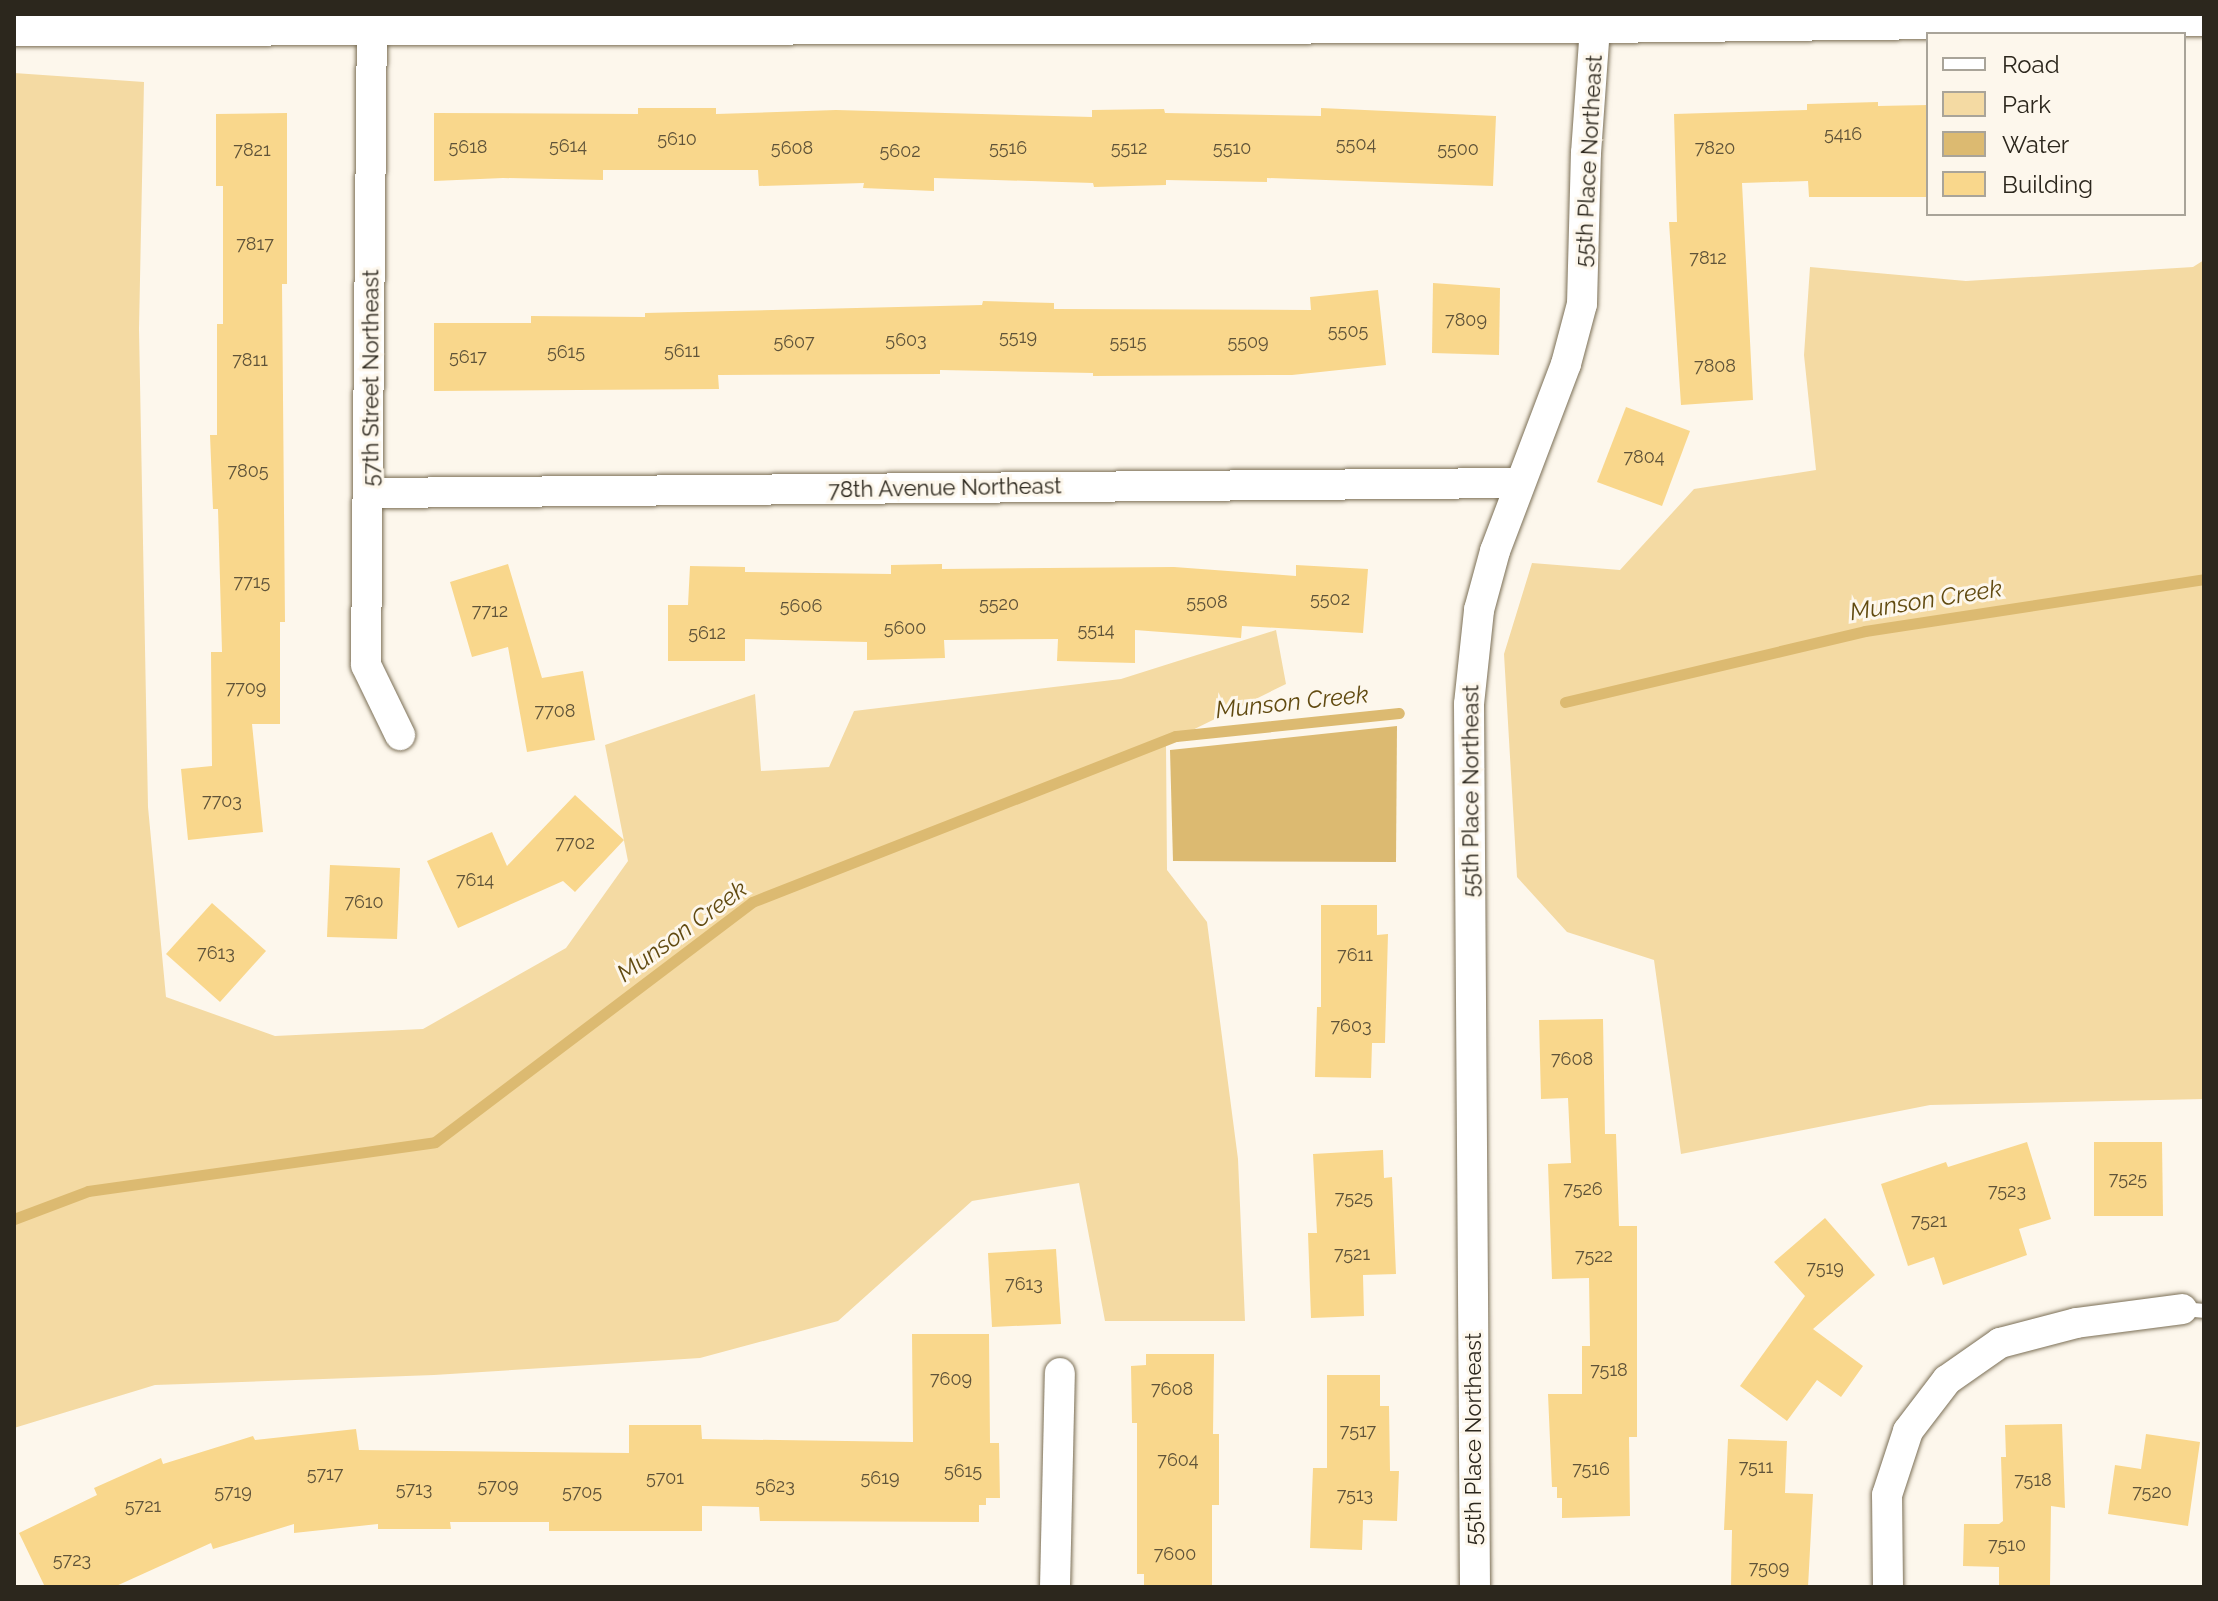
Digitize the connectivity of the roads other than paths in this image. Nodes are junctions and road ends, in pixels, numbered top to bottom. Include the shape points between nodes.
1 (372, 21) edge
2 (1034, 21) edge
3 (1596, 21) edge
4 (2204, 21) edge
5 (14, 31) edge
6 (1520, 483) junction
7 (371, 493) junction
8 (400, 735) dead end
9 (2193, 1310) edge
10 (1060, 1373) dead end
11 (1055, 1587) edge
12 (1475, 1587) edge
13 (1888, 1587) edge

1 - 2 street
1 - 5 street
1 - 7 street, 57th Street Northeast
2 - 3 street
3 - 4 street
3 - 6 street, 55th Place Northeast via 1582,304 1566,364
6 - 7 street, 78th Avenue Northeast
6 - 12 street, 55th Place Northeast via 1479,610 1469,704
7 - 8 street, 57th Street Northeast via 366,665
9 - 13 street via 2076,1323 2000,1343 1947,1380 1908,1431 1887,1495
10 - 11 street

